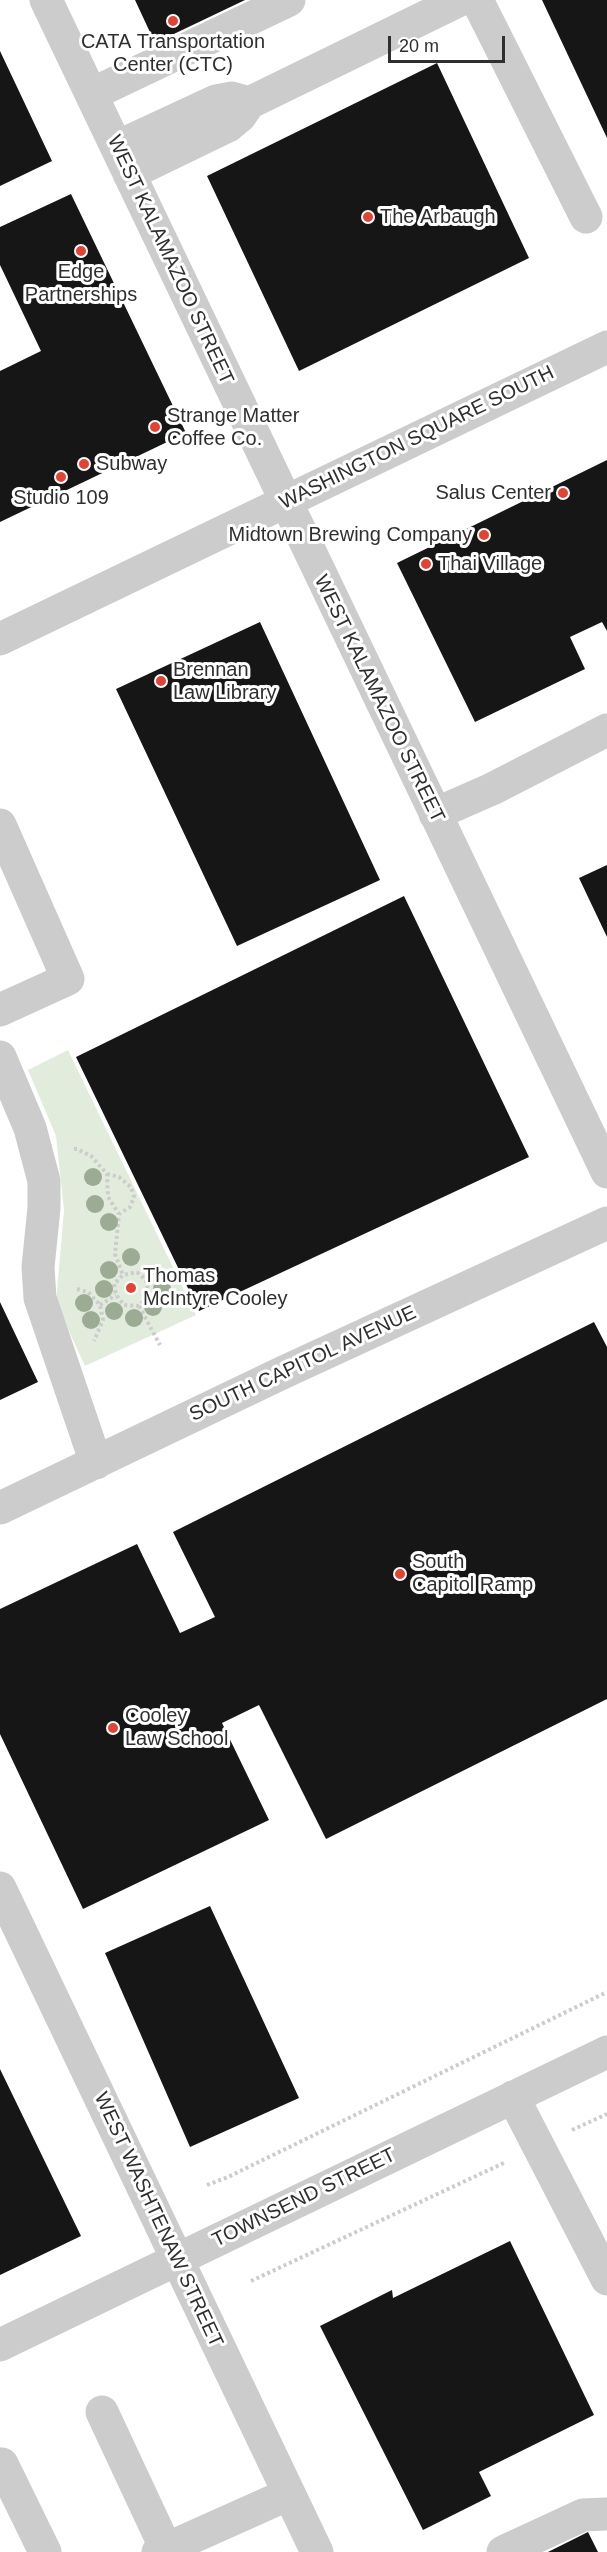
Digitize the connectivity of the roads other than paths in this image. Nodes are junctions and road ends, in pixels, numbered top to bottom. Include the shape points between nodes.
1 (46, 0) edge
2 (288, 0) edge
3 (460, 0) edge
4 (477, 0) edge
5 (92, 94) junction
6 (123, 161) junction
7 (586, 217) dead end
8 (607, 347) edge
9 (284, 501) junction
10 (0, 639) edge
11 (607, 730) edge
12 (435, 814) junction
13 (0, 825) edge
14 (0, 1011) edge
15 (0, 1057) edge
16 (607, 1172) edge
17 (607, 1223) edge
18 (96, 1463) junction
19 (0, 1508) edge
20 (0, 1888) edge
21 (607, 2052) edge
22 (513, 2097) junction
23 (177, 2259) junction
24 (607, 2279) edge
25 (0, 2345) edge
26 (102, 2412) dead end
27 (2, 2464) dead end
28 (289, 2494) junction
29 (607, 2514) edge
30 (164, 2551) edge
31 (45, 2552) edge
32 (316, 2552) edge
33 (503, 2552) edge

1 - 5 street, WEST KALAMAZOO STREET
2 - 5 street
3 - 6 street via 249,103 232,98 216,100
4 - 7 street
5 - 6 street, WEST KALAMAZOO STREET
6 - 9 street, WEST KALAMAZOO STREET
8 - 9 street, WASHINGTON SQUARE SOUTH
9 - 10 street, WASHINGTON SQUARE SOUTH
9 - 12 street, WEST KALAMAZOO STREET
11 - 12 street
12 - 16 street, WEST KALAMAZOO STREET
13 - 14 street via 68,979
15 - 18 street via 30,1128 44,1181 38,1267 40,1299
17 - 18 street, SOUTH CAPITOL AVENUE
18 - 19 street, SOUTH CAPITOL AVENUE
20 - 23 street, WEST WASHTENAW STREET
21 - 22 street, TOWNSEND STREET
22 - 23 street, TOWNSEND STREET
22 - 24 street
23 - 25 street, TOWNSEND STREET
23 - 28 street, WEST WASHTENAW STREET
26 - 30 street
27 - 31 street
28 - 30 street
28 - 32 street, WEST WASHTENAW STREET
29 - 33 street via 583,2515

